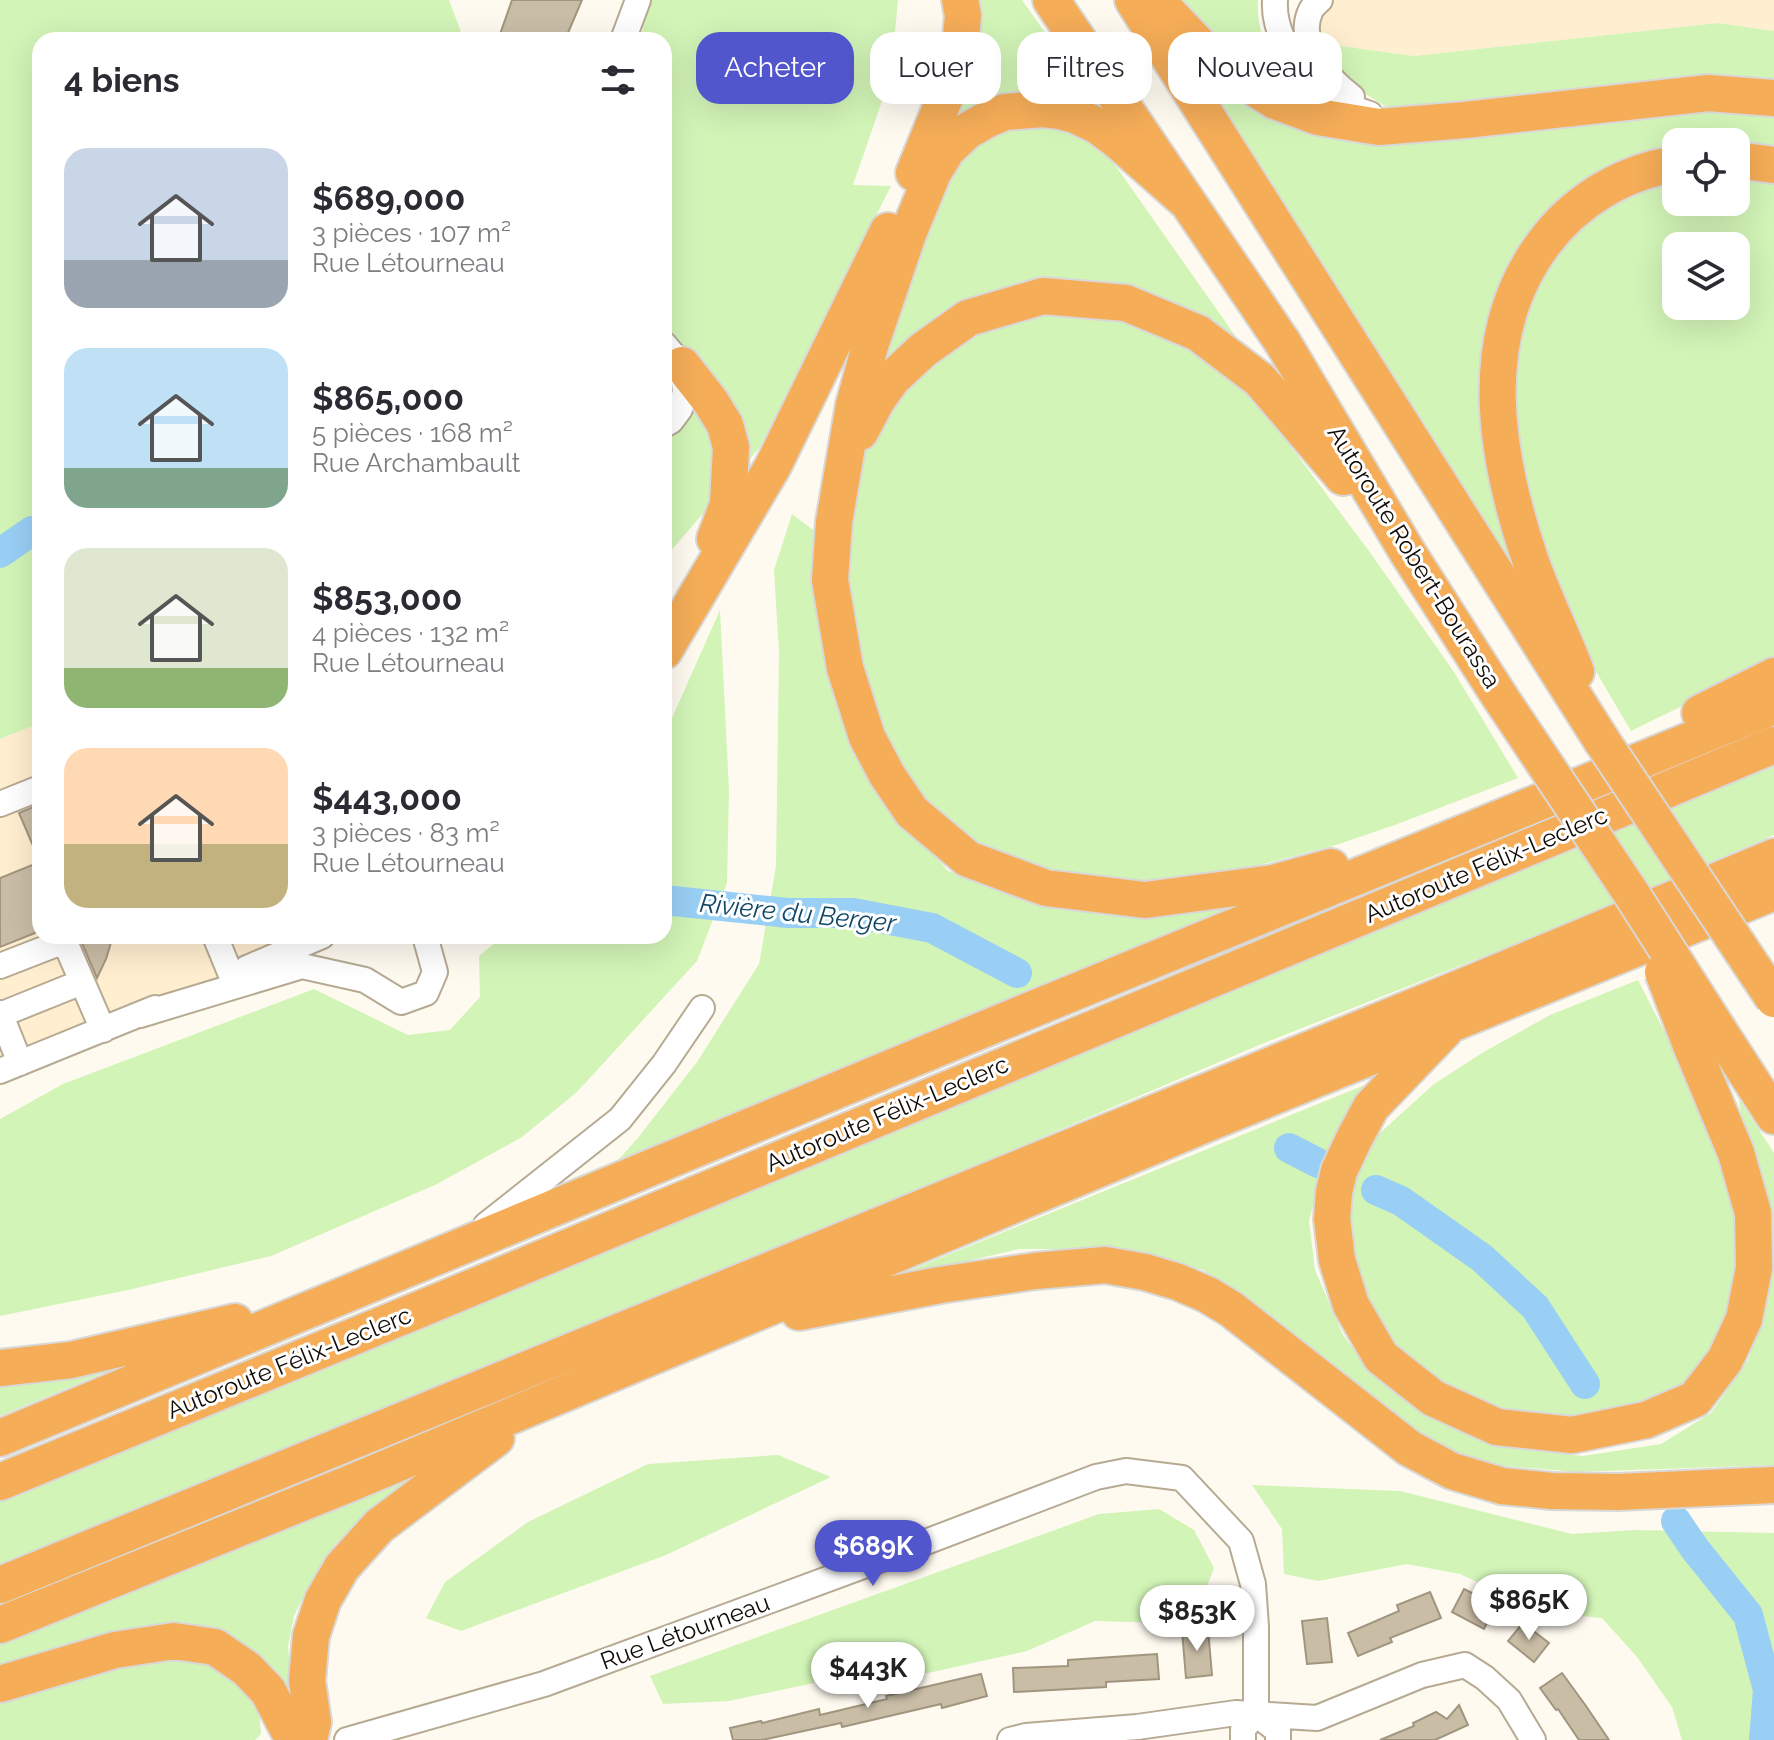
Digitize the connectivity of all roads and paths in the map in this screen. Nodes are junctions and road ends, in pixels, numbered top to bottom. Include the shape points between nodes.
1 (638, 0) edge
2 (960, 0) edge
3 (1051, 0) edge
4 (1133, 0) edge
5 (1156, 0) edge
6 (1275, 0) edge
7 (1320, 0) edge
8 (626, 32) edge
9 (1774, 98) edge
10 (1376, 116) junction
11 (1422, 125) junction
12 (1750, 162) edge
13 (1774, 165) edge
14 (1662, 166) edge
15 (1186, 201) junction
16 (673, 355) edge
17 (672, 420) edge
18 (843, 466) junction
19 (1408, 553) junction
20 (672, 632) edge
21 (672, 636) edge
22 (1565, 668) junction
23 (1774, 676) edge
24 (1774, 706) edge
25 (1774, 745) edge
26 (1645, 759) junction
27 (32, 791) edge
28 (0, 804) edge
29 (1476, 829) junction
30 (1774, 857) edge
31 (1774, 892) edge
32 (218, 944) edge
33 (303, 944) edge
34 (427, 944) edge
35 (0, 966) edge
36 (231, 975) junction
37 (82, 982) junction
38 (1774, 999) edge
39 (702, 1008) dead end
40 (0, 1014) edge
41 (140, 1015) junction
42 (1453, 1022) junction
43 (103, 1030) junction
44 (1705, 1038) junction
45 (10, 1067) edge
46 (1774, 1116) edge
47 (450, 1253) junction
48 (334, 1300) junction
49 (727, 1326) junction
50 (0, 1368) edge
51 (553, 1397) junction
52 (0, 1438) edge
53 (0, 1482) edge
54 (1774, 1485) edge
55 (0, 1585) edge
56 (0, 1625) edge
57 (0, 1684) edge
58 (1256, 1714) junction
59 (1021, 1739) edge
60 (297, 1740) edge
61 (309, 1740) edge
62 (347, 1740) edge
63 (1243, 1740) edge
64 (1278, 1740) edge
65 (1533, 1740) edge

1 - 8 street
2 - 21 highway via 959,63 921,159 773,466
3 - 15 highway, Autoroute Robert-Bourassa
4 - 22 highway
5 - 11 highway via 1199,45 1275,101 1348,122
6 - 10 street via 1275,22 1290,59 1309,82 1345,106
7 - 10 street via 1311,10 1308,27 1312,52 1335,84
9 - 11 highway via 1708,93
10 - 11 street
12 - 13 highway
14 - 22 highway via 1617,182 1579,205 1555,228 1528,263 1511,301 1498,353 1501,446
15 - 18 highway via 1118,141 1075,115 1014,111 967,131 933,173 908,234 870,346
15 - 19 highway, Autoroute Robert-Bourassa via 1283,343
16 - 17 street via 685,392
16 - 20 highway via 711,402 731,447 728,504
18 - 19 highway via 893,378 968,318 1043,296 1126,303 1198,333 1260,380
18 - 29 highway via 830,580 845,668 867,737 887,775 912,812 968,859 1046,888 1145,900 1273,883
19 - 44 highway, Autoroute Robert-Bourassa, bridge via 1631,893
22 - 38 highway, bridge via 1602,741
23 - 26 highway via 1681,723
24 - 26 highway
25 - 53 highway, Autoroute Félix-Leclerc
26 - 29 highway
27 - 28 street
29 - 47 highway
30 - 55 highway
31 - 42 highway
32 - 36 street
33 - 36 street
34 - 41 street via 435,972 426,993 401,1002 365,980 302,966
35 - 37 street via 62,945
36 - 41 street
37 - 40 street
37 - 43 street
39 - 47 street via 620,1119
40 - 45 street
41 - 43 street
42 - 44 highway via 1371,1107 1354,1139 1334,1192 1337,1260 1351,1305 1381,1357 1433,1398 1497,1427 1572,1435 1646,1420 1695,1399 1725,1360 1744,1319 1754,1268 1753,1213
42 - 49 highway
43 - 45 street
44 - 46 highway
47 - 48 highway
48 - 50 highway via 71,1360
48 - 52 highway
49 - 51 highway
49 - 54 highway via 940,1285 1105,1265 1145,1272 1208,1295 1409,1448 1452,1471 1502,1486 1552,1491
51 - 56 highway
51 - 61 highway via 379,1526 342,1567 311,1636
57 - 60 highway via 115,1650 174,1641 215,1647 268,1691
58 - 59 street
58 - 62 street, Rue Létourneau via 1253,1584 1241,1541 1182,1478 1126,1471 1096,1477 544,1684
58 - 63 street via 1243,1729
58 - 64 street via 1278,1731
58 - 65 street via 1317,1718 1422,1675 1465,1665 1509,1700

